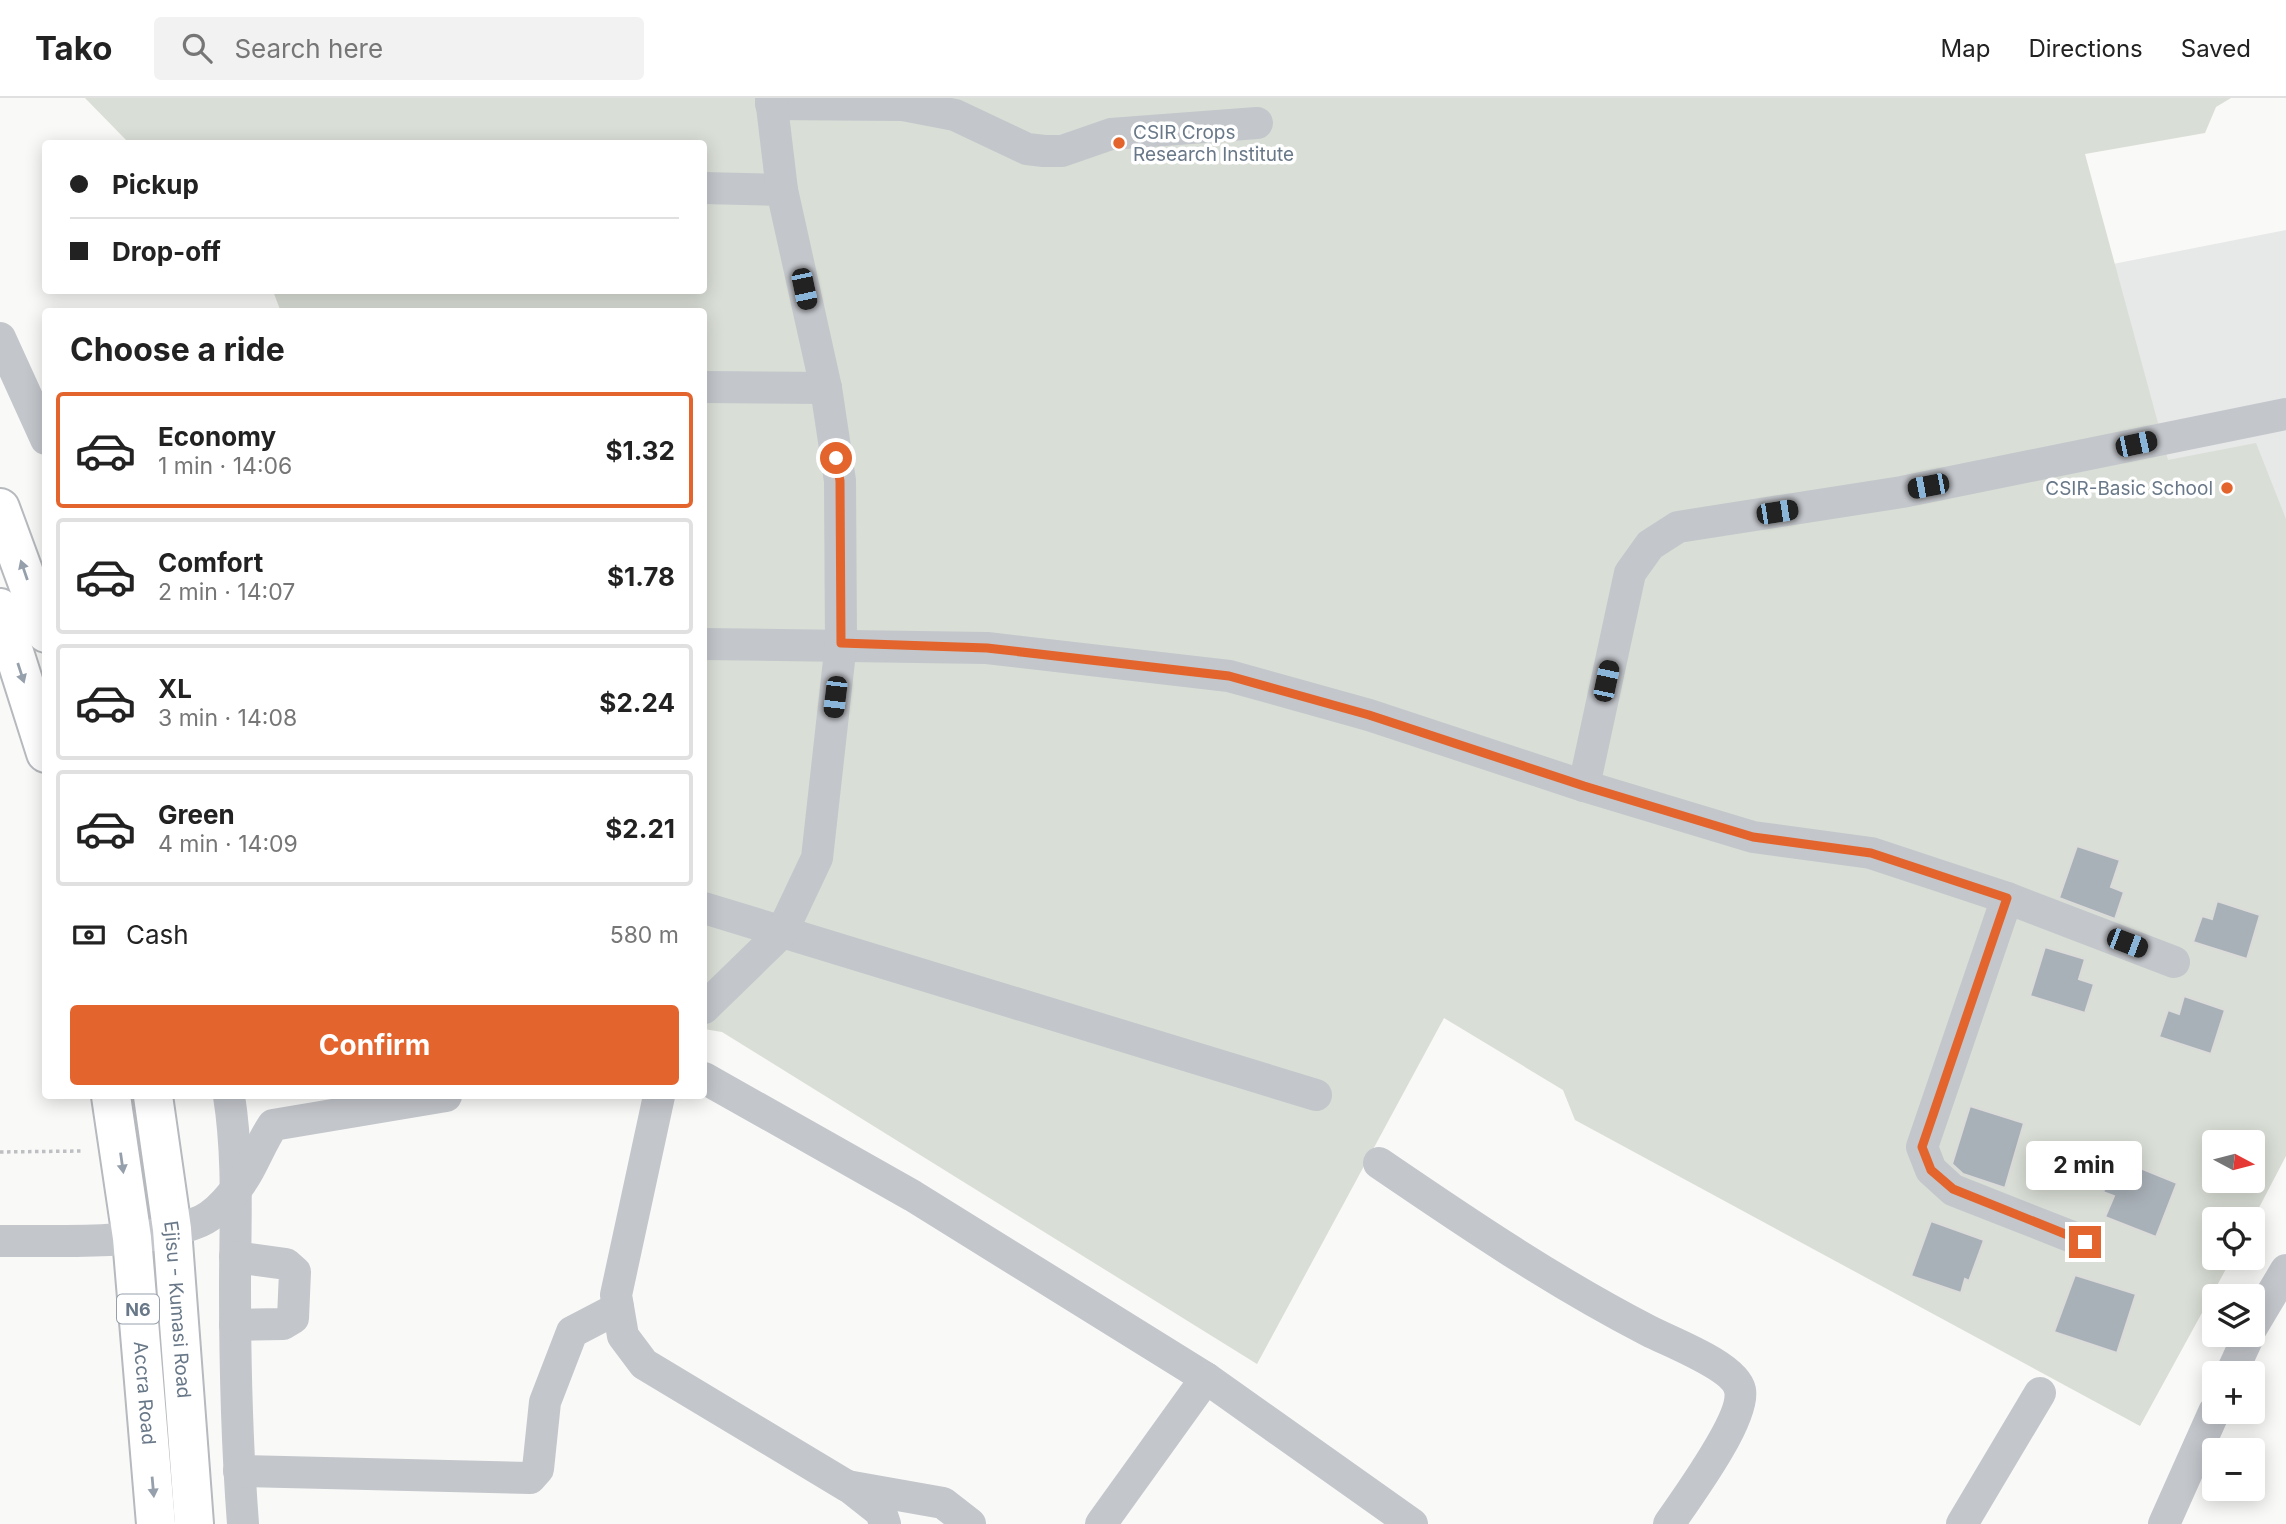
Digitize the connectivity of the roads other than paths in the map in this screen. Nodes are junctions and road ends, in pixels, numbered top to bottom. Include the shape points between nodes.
1 (771, 101) edge
2 (1257, 123) dead end
3 (707, 188) edge
4 (782, 190) junction
5 (0, 338) edge
6 (707, 387) edge
7 (826, 388) junction
8 (2286, 414) edge
9 (42, 430) edge
10 (0, 508) edge
11 (0, 608) edge
12 (42, 622) edge
13 (841, 643) junction
14 (707, 644) edge
15 (42, 740) edge
16 (1584, 786) junction
17 (2007, 898) junction
18 (707, 909) edge
19 (782, 932) junction
20 (2174, 962) dead end
21 (707, 1005) edge
22 (707, 1080) edge
23 (1316, 1095) dead end
24 (111, 1099) edge
25 (153, 1099) edge
26 (229, 1099) edge
27 (428, 1099) edge
28 (658, 1099) edge
29 (1379, 1163) dead end
30 (234, 1193) junction
31 (172, 1229) junction
32 (132, 1238) junction
33 (0, 1241) edge
34 (2085, 1242) dead end
35 (235, 1257) junction
36 (2286, 1270) edge
37 (2265, 1305) edge
38 (618, 1308) junction
39 (235, 1325) junction
40 (1206, 1378) junction
41 (2040, 1393) dead end
42 (2209, 1424) edge
43 (239, 1471) junction
44 (847, 1486) junction
45 (156, 1524) edge
46 (194, 1524) edge
47 (243, 1524) edge
48 (885, 1524) edge
49 (970, 1524) edge
50 (1101, 1524) edge
51 (1412, 1524) edge
52 (1669, 1524) edge
53 (1962, 1524) edge
54 (2164, 1524) edge

1 - 2 street via 903,105 955,115 1027,149 1044,151 1062,151 1111,134
1 - 4 street
3 - 4 street
4 - 7 street
5 - 9 street
6 - 7 street
7 - 13 street via 840,481
8 - 16 street via 1902,492 1678,527 1650,545 1630,573
12 -> 10 highway
11 -> 15 highway
13 - 14 street
13 - 16 street via 987,648 1229,676 1369,715
13 - 19 street via 817,858
16 - 17 street via 1753,837 1871,853
17 - 20 street
17 - 34 street via 1922,1147 1931,1170 1953,1189
18 - 19 street
19 - 21 street
19 - 23 street
22 - 40 street via 914,1196
24 -> 32 highway, Accra Road / N6
25 - 31 highway, Ejisu - Kumasi Road / N6
26 - 30 street via 236,1142
27 - 30 street via 274,1125
28 - 38 street via 616,1295
29 - 52 street via 1589,1300 1735,1378 1740,1404 1731,1427
30 - 31 street via 203,1221
30 - 35 street
31 - 32 street
31 - 46 highway, Ejisu - Kumasi Road / N6
32 - 33 street
32 -> 45 highway, Accra Road / N6
35 - 39 street
35 - 39 street via 286,1264 295,1272 293,1318 283,1324
36 - 37 street
38 - 43 street via 572,1332 545,1402 538,1469 530,1478
38 - 44 street via 623,1336 644,1364
39 - 43 street
40 - 50 street
40 - 51 street
41 - 53 street
42 - 54 street
43 - 47 street
44 - 48 street via 881,1513
44 - 49 street via 943,1503

